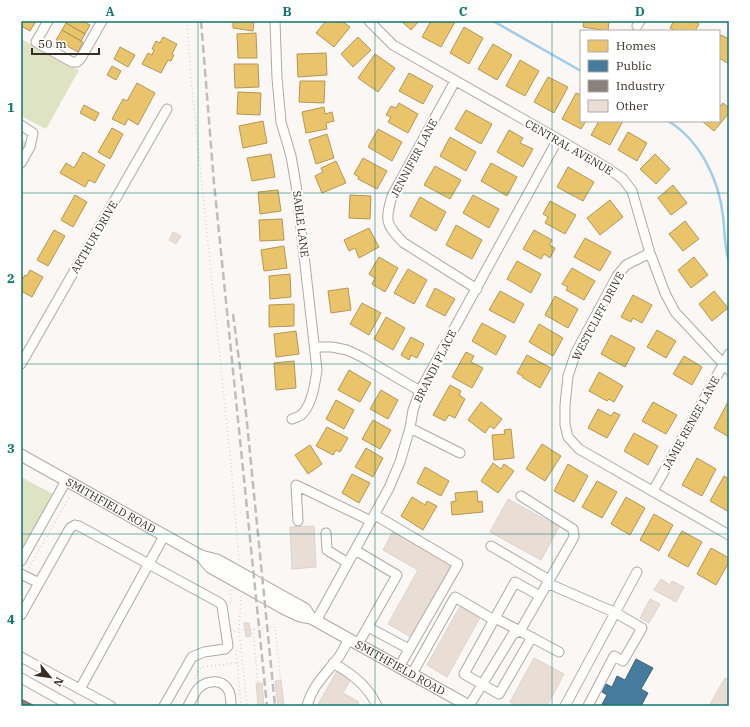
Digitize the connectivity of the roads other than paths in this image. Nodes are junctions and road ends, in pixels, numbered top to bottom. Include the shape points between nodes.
1 (48, 21) edge
2 (102, 21) edge
3 (275, 21) edge
4 (368, 21) edge
5 (455, 82) junction
6 (166, 109) dead end
7 (21, 125) edge
8 (558, 139) junction
9 (21, 163) edge
10 (650, 253) junction
11 (477, 288) junction
12 (316, 347) junction
13 (729, 354) edge
14 (21, 364) edge
15 (726, 367) edge
16 (420, 391) junction
17 (292, 419) dead end
18 (410, 428) junction
19 (460, 453) dead end
20 (21, 455) edge
21 (66, 481) junction
22 (653, 491) junction
23 (521, 496) dead end
24 (373, 518) junction
25 (298, 521) dead end
26 (326, 533) dead end
27 (729, 535) edge
28 (164, 536) junction
29 (491, 546) dead end
30 (355, 550) junction
31 (21, 561) edge
32 (348, 563) junction
33 (149, 564) junction
34 (638, 572) dead end
35 (23, 575) edge
36 (548, 581) junction
37 (39, 583) junction
38 (540, 596) junction
39 (616, 613) junction
40 (21, 615) edge
41 (313, 619) junction
42 (494, 619) junction
43 (368, 627) junction
44 (520, 631) junction
45 (532, 637) junction
46 (354, 642) junction
47 (409, 649) junction
48 (559, 652) dead end
49 (21, 657) edge
50 (333, 663) junction
51 (399, 667) junction
52 (412, 674) junction
53 (21, 678) edge
54 (483, 684) junction
55 (80, 689) junction
56 (71, 706) edge
57 (110, 706) edge
58 (164, 706) edge
59 (188, 706) edge
60 (231, 706) edge
61 (307, 706) edge
62 (377, 706) edge
63 (469, 706) edge
64 (565, 706) edge
65 (588, 706) edge

1 - 2 street via 36,42 72,62 77,62 81,58
3 - 12 street, SABLE LANE via 281,122 296,185
4 - 5 street, CENTRAL AVENUE via 393,45
5 - 8 street, CENTRAL AVENUE
5 - 11 street, JENNIFER LANE via 392,196 387,223 404,243
6 - 14 street, ARTHUR DRIVE
7 - 9 street via 33,133 30,147
8 - 10 street, CENTRAL AVENUE via 623,178 632,191
8 - 11 street, BRANDI PLACE
10 - 15 street, CENTRAL AVENUE via 665,294 675,312
10 - 22 street, WESTCLIFF DRIVE via 626,265 617,276 576,352 568,376 565,425 568,437 579,449
11 - 16 street, BRANDI PLACE
12 - 16 street via 347,350
12 - 17 street, SABLE LANE via 317,370 314,388 302,414
13 - 15 street, JAMIE RENEE LANE
15 - 22 street, JAMIE RENEE LANE
16 - 18 street, BRANDI PLACE
18 - 19 street
18 - 24 street, BRANDI PLACE via 400,462
20 - 21 main road, SMITHFIELD ROAD
21 - 28 main road, SMITHFIELD ROAD
21 - 31 street
22 - 27 street, WESTCLIFF DRIVE
23 - 36 street via 573,529 574,537
24 - 25 street via 296,485
24 - 30 street, BRANDI PLACE
24 - 47 street via 458,564
26 - 32 street via 327,550
28 - 33 street
28 - 41 main road, SMITHFIELD ROAD via 201,556 217,560 232,568 305,609
29 - 36 street
30 - 32 street, BRANDI PLACE
30 - 43 street via 397,574
32 - 41 street, BRANDI PLACE
33 - 37 street via 75,525 70,528
33 - 55 street
33 - 58 street via 220,603 228,646 225,650 204,652 192,657
34 - 39 street
35 - 37 street
36 - 38 street
36 - 39 street
37 - 40 street
38 - 42 street via 516,582
38 - 44 street
39 - 64 street
39 - 65 street via 642,628 623,661 614,656
41 - 46 main road, SMITHFIELD ROAD
42 - 44 street
42 - 52 street via 455,597
42 - 54 street via 464,674
43 - 46 street
43 - 47 street
44 - 45 street
44 - 54 street via 512,634
45 - 48 street
45 - 54 street via 499,694
46 - 50 street
46 - 51 main road, SMITHFIELD ROAD
47 - 51 street
49 - 55 street
50 - 61 street via 310,695
50 - 62 street via 355,677 374,698
51 - 52 main road, SMITHFIELD ROAD
52 - 63 main road, SMITHFIELD ROAD
53 - 56 street
54 - 63 street
55 - 57 street
59 - 60 street via 198,690 211,681 226,687 230,693

